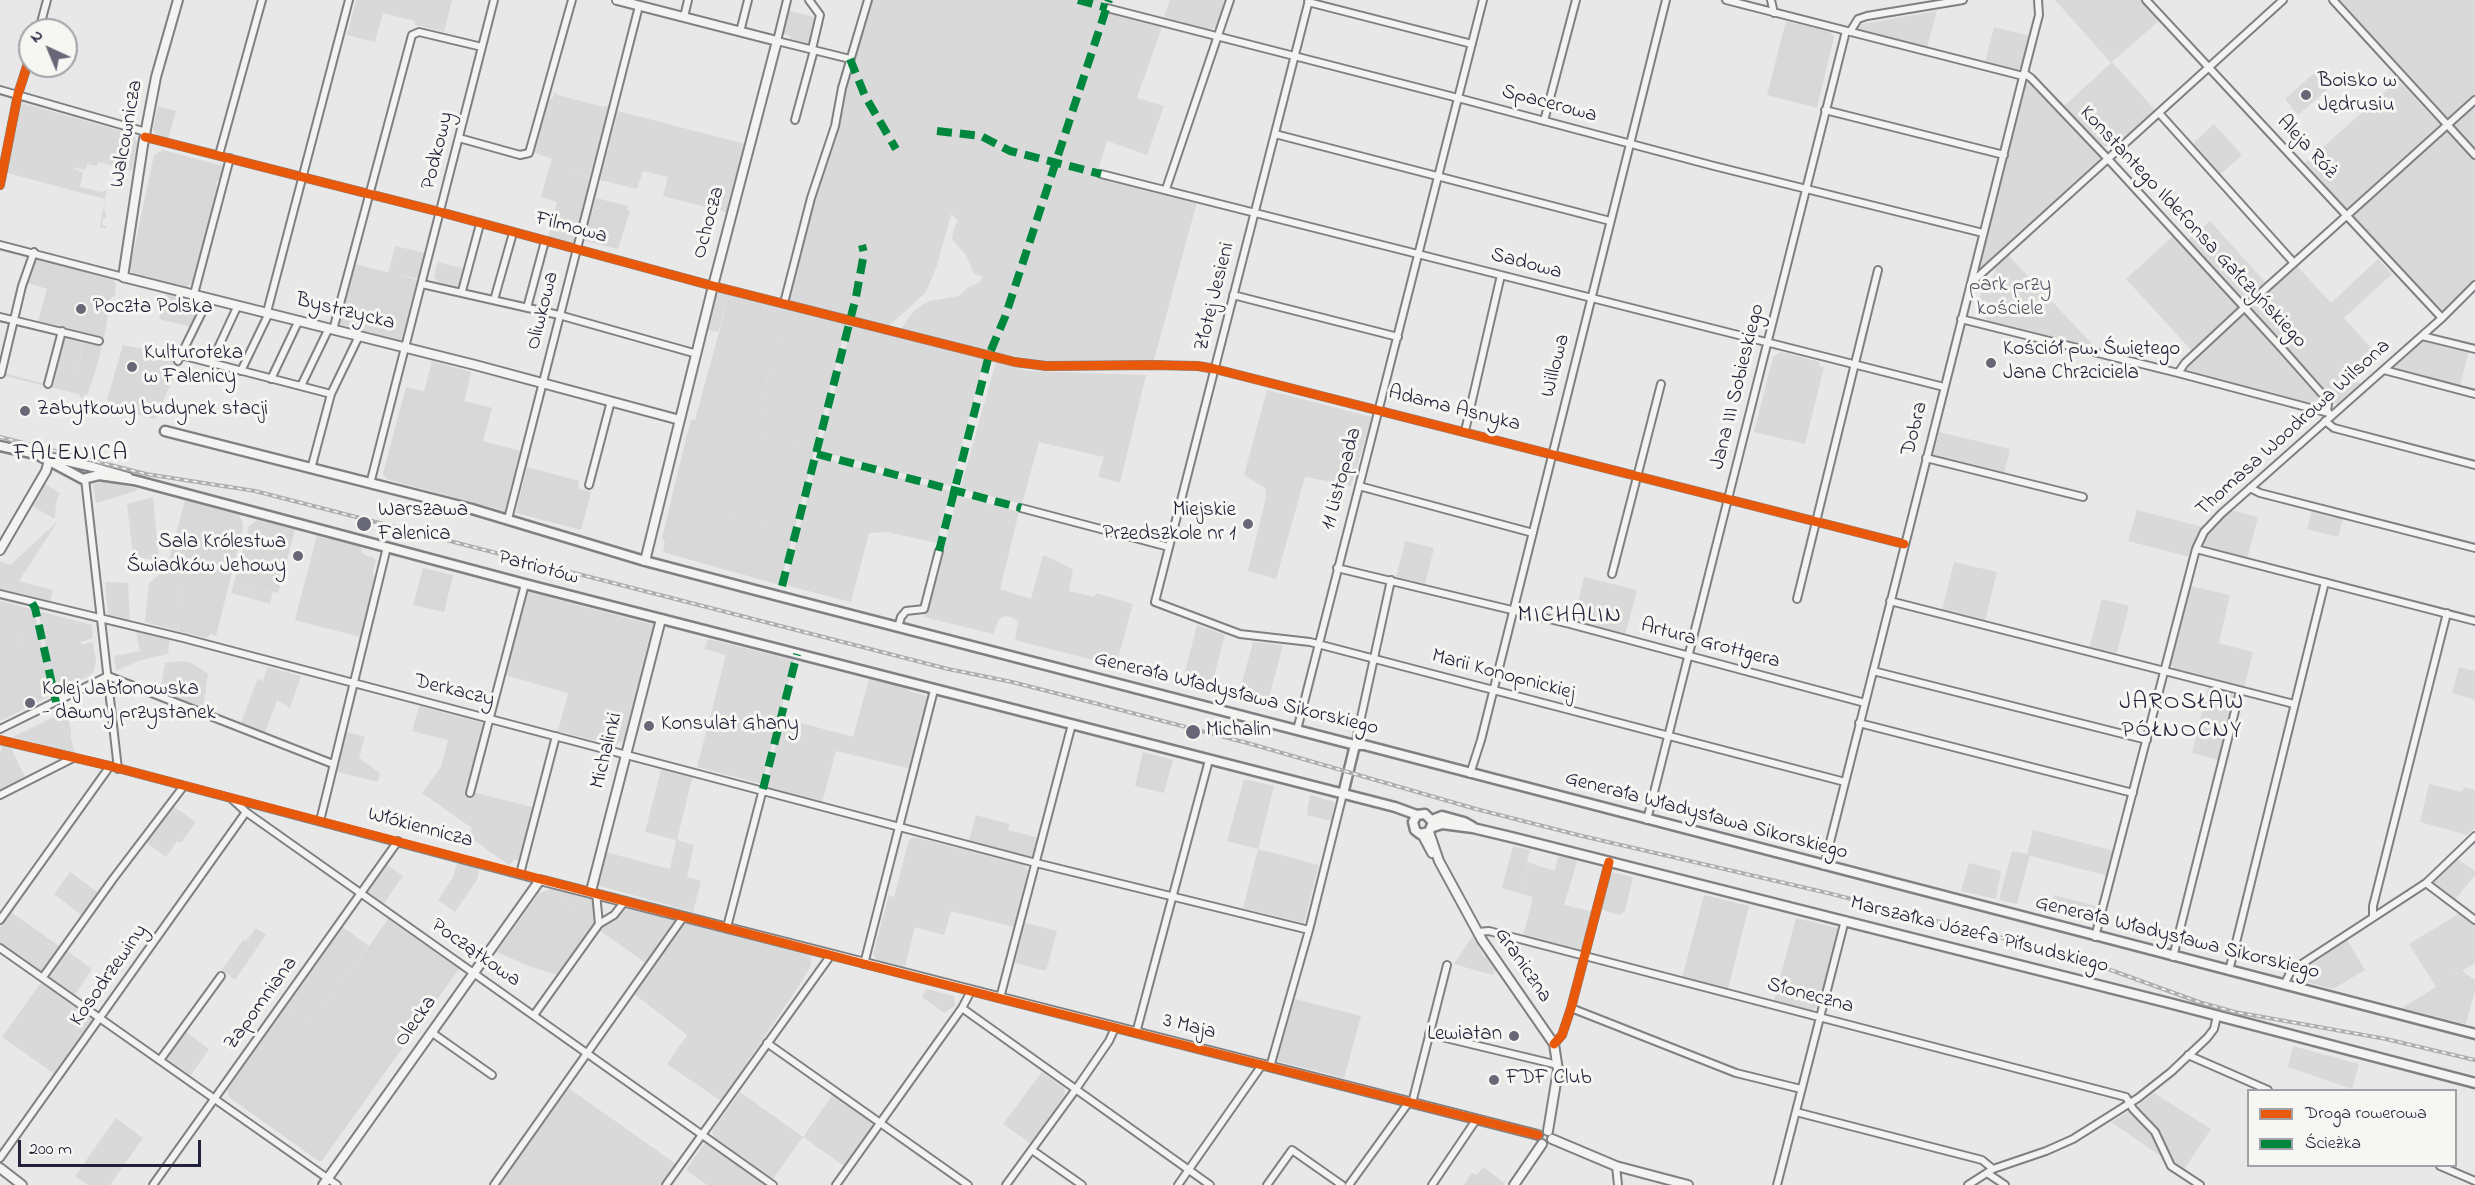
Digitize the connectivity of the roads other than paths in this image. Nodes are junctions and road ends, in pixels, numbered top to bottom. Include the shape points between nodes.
1 (47, 0) edge
2 (178, 0) edge
3 (262, 0) edge
4 (349, 0) edge
5 (494, 0) edge
6 (572, 0) edge
7 (617, 0) edge
8 (688, 0) edge
9 (748, 0) edge
10 (787, 0) edge
11 (809, 0) edge
12 (868, 0) edge
13 (1230, 0) edge
14 (1483, 0) edge
15 (1576, 0) edge
16 (1666, 0) edge
17 (1726, 0) edge
18 (1771, 0) edge
19 (1963, 0) edge
20 (2038, 0) edge
21 (2146, 0) edge
22 (2283, 0) edge
23 (2333, 0) edge
24 (1308, 1) edge
25 (639, 6) junction
26 (1107, 8) dead end
27 (1774, 13) junction
28 (684, 17) junction
29 (42, 18) edge
30 (1848, 31) junction
31 (740, 32) junction
32 (1218, 38) junction
33 (777, 41) junction
34 (1472, 44) junction
35 (482, 47) junction
36 (813, 50) junction
37 (1294, 56) junction
38 (850, 59) junction
39 (2209, 67) junction
40 (2024, 75) junction
41 (23, 78) edge
42 (0, 90) edge
43 (18, 94) junction
44 (1458, 98) junction
45 (2475, 100) edge
46 (1826, 110) junction
47 (2159, 113) junction
48 (795, 120) dead end
49 (1544, 121) junction
50 (2448, 124) junction
51 (145, 134) junction
52 (1275, 134) junction
53 (0, 137) edge
54 (459, 138) junction
55 (9, 139) junction
56 (1629, 143) junction
57 (219, 155) junction
58 (2004, 155) junction
59 (2475, 155) edge
60 (230, 158) junction
61 (2108, 159) junction
62 (1101, 174) dead end
63 (1439, 176) junction
64 (303, 177) junction
65 (0, 185) edge
66 (1806, 187) junction
67 (1166, 189) junction
68 (369, 194) junction
69 (440, 212) junction
70 (1255, 212) junction
71 (2346, 216) junction
72 (1610, 221) junction
73 (480, 224) junction
74 (513, 232) junction
75 (1983, 233) junction
76 (544, 241) junction
77 (0, 245) edge
78 (577, 249) junction
79 (34, 252) junction
80 (1419, 254) junction
81 (2294, 263) junction
82 (1878, 270) dead end
83 (1502, 275) junction
84 (123, 276) junction
85 (422, 284) junction
86 (1971, 284) junction
87 (2475, 285) edge
88 (713, 286) junction
89 (462, 291) junction
90 (194, 294) junction
91 (1233, 295) junction
92 (209, 298) junction
93 (1591, 299) junction
94 (494, 300) junction
95 (784, 303) junction
96 (238, 305) junction
97 (527, 308) junction
98 (2244, 309) junction
99 (268, 312) junction
100 (559, 315) junction
101 (0, 317) edge
102 (2442, 318) junction
103 (1961, 319) junction
104 (14, 320) junction
105 (299, 320) junction
106 (331, 329) junction
107 (62, 331) junction
108 (359, 336) junction
109 (2422, 336) junction
110 (1398, 337) junction
111 (99, 341) dead end
112 (1767, 344) junction
113 (405, 348) junction
114 (2475, 349) edge
115 (697, 354) junction
116 (989, 356) joint
117 (211, 363) junction
118 (1854, 366) junction
119 (1215, 369) junction
120 (2384, 370) junction
121 (241, 371) junction
122 (2178, 373) junction
123 (1, 374) edge
124 (271, 379) junction
125 (48, 384) dead end
126 (542, 384) junction
127 (1661, 384) dead end
128 (301, 386) junction
129 (1944, 387) junction
130 (2475, 393) edge
131 (331, 394) junction
132 (610, 401) junction
133 (1380, 410) junction
134 (2329, 413) junction
135 (680, 420) junction
136 (2325, 421) junction
137 (165, 431) dead end
138 (1465, 431) junction
139 (0, 446) edge
140 (1553, 453) junction
141 (1926, 458) junction
142 (50, 460) junction
143 (78, 464) junction
144 (2475, 465) edge
145 (93, 466) junction
146 (311, 469) junction
147 (1638, 475) junction
148 (85, 477) junction
149 (134, 480) junction
150 (370, 484) junction
151 (589, 485) dead end
152 (1359, 486) junction
153 (2250, 488) junction
154 (2083, 497) dead end
155 (1728, 498) junction
156 (1021, 508) dead end
157 (508, 519) junction
158 (1816, 522) junction
159 (1533, 533) junction
160 (1904, 544) junction
161 (387, 547) junction
162 (1170, 547) junction
163 (2196, 549) junction
164 (2475, 549) edge
165 (0, 550) edge
166 (939, 551) dead end
167 (645, 561) junction
168 (1337, 568) junction
169 (1612, 574) dead end
170 (1391, 580) junction
171 (2325, 582) junction
172 (525, 584) junction
173 (0, 594) edge
174 (1797, 599) dead end
175 (1890, 601) junction
176 (1155, 602) joint
177 (1513, 611) junction
178 (2447, 613) junction
179 (661, 619) junction
180 (100, 620) junction
181 (2475, 621) edge
182 (898, 627) junction
183 (929, 635) joint
184 (1318, 645) junction
185 (1688, 655) junction
186 (1375, 659) junction
187 (1873, 670) junction
188 (2164, 672) junction
189 (108, 676) junction
190 (353, 682) junction
191 (934, 690) junction
192 (1493, 690) junction
193 (2240, 691) junction
194 (1865, 703) junction
195 (2294, 704) junction
196 (489, 718) junction
197 (1859, 723) junction
198 (1072, 724) junction
199 (0, 729) edge
200 (1297, 730) junction
201 (1669, 735) junction
202 (556, 736) junction
203 (0, 740) edge
204 (2147, 740) junction
205 (1355, 745) junction
206 (626, 754) junction
207 (73, 758) junction
208 (1209, 760) junction
209 (333, 764) junction
210 (110, 766) junction
211 (118, 769) junction
212 (1470, 774) junction
213 (1845, 782) junction
214 (183, 787) junction
215 (763, 789) junction
216 (470, 793) dead end
217 (2133, 793) junction
218 (1343, 794) junction
219 (0, 795) edge
220 (232, 799) junction
221 (246, 813) junction
222 (1415, 819) junction
223 (1647, 820) junction
224 (320, 821) junction
225 (900, 826) junction
226 (1429, 828) junction
227 (2475, 836) edge
228 (398, 841) junction
229 (1609, 862) junction
230 (1036, 863) junction
231 (1824, 866) junction
232 (520, 874) junction
233 (540, 880) junction
234 (2426, 883) junction
235 (594, 892) junction
236 (361, 894) junction
237 (1172, 896) junction
238 (625, 901) junction
239 (684, 916) junction
240 (2373, 916) junction
241 (0, 920) edge
242 (1845, 920) junction
243 (2475, 920) edge
244 (599, 924) junction
245 (727, 927) junction
246 (1309, 930) junction
247 (1478, 932) junction
248 (2096, 937) junction
249 (0, 948) edge
250 (831, 955) junction
251 (1585, 956) junction
252 (2174, 957) junction
253 (864, 964) junction
254 (1447, 965) dead end
255 (2229, 971) junction
256 (473, 974) junction
257 (221, 976) dead end
258 (43, 977) junction
259 (2284, 985) junction
260 (971, 991) junction
261 (1000, 998) junction
262 (962, 1008) junction
263 (1571, 1008) junction
264 (534, 1015) junction
265 (1821, 1016) junction
266 (2217, 1016) junction
267 (101, 1018) junction
268 (1115, 1028) junction
269 (431, 1032) junction
270 (1137, 1033) junction
271 (1430, 1034) junction
272 (2475, 1034) edge
273 (767, 1043) junction
274 (1554, 1044) junction
275 (588, 1054) junction
276 (2188, 1055) junction
277 (160, 1060) junction
278 (1558, 1065) junction
279 (1266, 1066) junction
280 (492, 1076) dead end
281 (2475, 1083) edge
282 (1076, 1089) junction
283 (1801, 1089) junction
284 (2266, 1089) edge
285 (215, 1098) junction
286 (1411, 1103) junction
287 (2130, 1104) junction
288 (1796, 1112) junction
289 (1476, 1120) junction
290 (881, 1123) junction
291 (1548, 1131) junction
292 (702, 1135) junction
293 (1538, 1135) junction
294 (1552, 1139) junction
295 (1542, 1144) junction
296 (1032, 1150) junction
297 (0, 1158) edge
298 (1616, 1166) junction
299 (2442, 1167) edge
300 (0, 1168) edge
301 (1189, 1170) junction
302 (1990, 1171) junction
303 (2475, 1181) edge
304 (325, 1182) edge
305 (22, 1185) edge
306 (153, 1185) edge
307 (337, 1185) edge
308 (494, 1185) edge
309 (666, 1185) edge
310 (773, 1185) edge
311 (836, 1185) edge
312 (968, 1185) edge
313 (1006, 1185) edge
314 (1082, 1185) edge
315 (1178, 1185) edge
316 (1210, 1185) edge
317 (1267, 1185) edge
318 (1342, 1185) edge
319 (1349, 1185) edge
320 (1432, 1185) edge
321 (1514, 1185) edge
322 (1618, 1185) edge
323 (1688, 1185) edge
324 (1777, 1185) edge
325 (1968, 1185) edge
326 (2005, 1185) edge
327 (2200, 1185) edge

1 - 29 street
2 - 51 street, Walcownicza
3 - 57 street
4 - 64 street
5 - 35 street, Podkowy
6 - 54 street via 531,149 520,155
7 - 25 street
8 - 28 street
9 - 31 street
10 - 33 street, Ochocza
11 - 36 street via 820,15
12 - 38 street
13 - 32 street
14 - 34 street, 11 Listopada
15 - 49 street
16 - 56 street, Willowa
17 - 27 street
18 - 27 street
19 - 30 street via 1867,16 1858,19
20 - 40 street, Dobra
21 - 39 street, Aleja Róż
22 - 39 street
23 - 50 street
24 - 34 street
24 - 37 street, Złotej Jesieni
25 - 28 street
25 - 78 street, Oliwkowa
26 - 32 street, Spacerowa
27 - 30 street
28 - 31 street
30 - 40 street
30 - 46 street, Jana III Sobieskiego
31 - 33 street
32 - 37 street, Spacerowa
32 - 67 street
33 - 36 street
33 - 88 street, Ochocza
34 - 44 street, 11 Listopada
35 - 54 street, Podkowy
35 - 68 street via 413,33
36 - 38 street
36 - 48 street
37 - 44 street, Spacerowa
37 - 52 street, Złotej Jesieni
38 - 95 street via 835,126 811,198
39 - 47 street
39 - 71 street, Aleja Róż
40 - 58 street, Dobra
40 - 61 street, Konstantego Ildefonsa Gałczyńskiego
41 - 43 street
42 - 43 street, Filmowa
43 - 51 street, Filmowa
43 - 55 street
44 - 49 street, Spacerowa
44 - 63 street, 11 Listopada
45 - 50 street
46 - 58 street
46 - 66 street, Jana III Sobieskiego
47 - 61 street
47 - 81 street
49 - 56 street, Spacerowa
50 - 59 street
50 - 71 street
51 - 57 street, Filmowa
51 - 84 street, Walcownicza
52 - 63 street
52 - 70 street, Złotej Jesieni
53 - 55 street
54 - 69 street, Podkowy
55 - 65 street
56 - 66 street, Spacerowa
56 - 72 street, Willowa
57 - 60 street, Filmowa
58 - 75 street, Dobra
60 - 64 street, Filmowa
60 - 90 street
61 - 86 street
61 - 98 street, Konstantego Ildefonsa Gałczyńskiego
62 - 67 street, Sadowa
63 - 72 street
63 - 80 street, 11 Listopada
64 - 68 street, Filmowa
64 - 99 street
66 - 75 street, Spacerowa
66 - 112 street, Jana III Sobieskiego
67 - 70 street, Sadowa
68 - 69 street, Filmowa
68 - 106 street
69 - 73 street, Filmowa
69 - 85 street, Podkowy
70 - 80 street, Sadowa
70 - 91 street, Złotej Jesieni
71 - 81 street
71 - 102 street, Aleja Róż
72 - 93 street, Willowa
73 - 74 street, Filmowa
73 - 89 street
74 - 76 street, Filmowa
74 - 94 street
75 - 86 street, Dobra
76 - 78 street, Filmowa
76 - 97 street
77 - 79 street, Bystrzycka
78 - 88 street, Filmowa
78 - 100 street, Oliwkowa
79 - 84 street, Bystrzycka
79 - 104 street
80 - 83 street, Sadowa
80 - 110 street, 11 Listopada
81 - 98 street
82 - 118 street
83 - 93 street, Sadowa
83 - 138 street
84 - 90 street, Bystrzycka
85 - 89 street
85 - 113 street, Podkowy
86 - 103 street, Dobra
87 - 102 street, Thomasa Woodrowa Wilsona
88 - 95 street, Filmowa
88 - 115 street, Ochocza
89 - 94 street
90 - 92 street, Bystrzycka
91 - 110 street
91 - 119 street, Złotej Jesieni
92 - 96 street, Bystrzycka
92 - 117 street via 179,358
93 - 112 street, Sadowa
93 - 140 street, Willowa
94 - 97 street
95 - 116 street, Filmowa
96 - 99 street, Bystrzycka
96 - 117 street
97 - 100 street
98 - 122 street
98 - 134 street, Konstantego Ildefonsa Gałczyńskiego via 2324,396
99 - 105 street, Bystrzycka
99 - 121 street
100 - 115 street
100 - 126 street, Oliwkowa
101 - 104 street
102 - 109 street, Thomasa Woodrowa Wilsona
103 - 122 street
103 - 129 street, Dobra
104 - 107 street
104 - 123 street
105 - 106 street, Bystrzycka
105 - 124 street
106 - 108 street, Bystrzycka
106 - 128 street
107 - 111 street
107 - 125 street
108 - 113 street, Bystrzycka
108 - 131 street
109 - 114 street
109 - 120 street, Thomasa Woodrowa Wilsona
110 - 133 street, 11 Listopada
112 - 118 street, Sadowa
112 - 155 street, Jana III Sobieskiego
113 - 126 street, Bystrzycka
113 - 150 street, Podkowy
115 - 135 street, Ochocza
116 - 119 street, Adama Asnyka via 1046,366 1175,365
117 - 121 street
118 - 129 street, Sadowa
118 - 158 street
119 - 133 street, Adama Asnyka
119 - 162 street, Złotej Jesieni
120 - 130 street
120 - 134 street, Thomasa Woodrowa Wilsona
121 - 124 street
122 - 134 street
124 - 128 street
126 - 132 street, Bystrzycka
126 - 157 street, Oliwkowa
127 - 147 street
128 - 131 street
129 - 141 street, Dobra
131 - 146 street
132 - 135 street, Bystrzycka
132 - 151 street
133 - 138 street, Adama Asnyka
133 - 152 street, 11 Listopada
134 - 136 street, Thomasa Woodrowa Wilsona
135 - 167 street, Ochocza
136 - 144 street via 2334,428
136 - 153 street, Thomasa Woodrowa Wilsona
137 - 146 main road, Patriotów
138 - 140 street, Adama Asnyka
139 - 142 main road, Patriotów
140 - 147 street, Adama Asnyka
140 - 159 street, Willowa
141 - 154 street
141 - 160 street, Dobra
142 - 143 main road, Patriotów
142 - 148 main road, Patriotów
142 - 165 street
143 - 145 main road, Patriotów
143 - 148 main road via 75,470
145 - 148 main road
145 - 149 main road, Patriotów
146 - 150 main road, Patriotów
147 - 155 street, Adama Asnyka
147 - 169 street
148 - 149 main road, Patriotów
148 - 180 street
149 - 161 main road, Patriotów
150 - 157 main road, Patriotów
152 - 159 street
152 - 168 street, 11 Listopada
153 - 163 street, Thomasa Woodrowa Wilsona via 2211,523
153 - 164 street
155 - 158 street, Adama Asnyka
155 - 185 street, Jana III Sobieskiego
156 - 162 street
157 - 167 main road, Patriotów
158 - 160 street, Adama Asnyka
158 - 174 street
159 - 177 street, Willowa
160 - 175 street, Dobra
161 - 172 main road, Patriotów
161 - 190 street
162 - 176 street, Złotej Jesieni
163 - 171 street
163 - 188 street, Thomasa Woodrowa Wilsona
166 - 182 street via 924,609 906,611
167 - 182 main road, Patriotów
168 - 170 street, Artura Grottgera
168 - 184 street, 11 Listopada
170 - 177 street, Artura Grottgera
170 - 186 street
171 - 178 street
171 - 195 street
172 - 179 main road, Patriotów
172 - 196 street
173 - 180 street, Derkaczy
175 - 187 street, Dobra
175 - 188 street
176 - 184 street, Marii Konopnickiej via 1240,634
177 - 185 street, Artura Grottgera
177 - 192 street, Willowa
178 - 181 street
178 - 240 street
179 - 191 main road, Patriotów
179 - 206 street, Michalinki
180 - 189 street
180 - 190 street, Derkaczy
182 - 183 main road, Patriotów
183 - 200 main road, Generała Władysława Sikorskiego
184 - 186 street, Marii Konopnickiej
184 - 200 street, 11 Listopada
185 - 194 street, Artura Grottgera
185 - 201 street, Jana III Sobieskiego
186 - 192 street, Marii Konopnickiej
186 - 205 street
187 - 194 street, Dobra
187 - 204 street
188 - 193 street
188 - 204 street, Thomasa Woodrowa Wilsona
189 - 199 street
189 - 209 street
189 - 211 street
190 - 196 street, Derkaczy
190 - 209 street
191 - 198 main road
191 - 225 street
192 - 201 street, Marii Konopnickiej
192 - 212 street, Willowa
193 - 195 street
193 - 252 street
194 - 197 street, Dobra
195 - 255 street
196 - 202 street, Derkaczy
196 - 216 street
197 - 213 street, Dobra
197 - 217 street
198 - 208 main road
198 - 230 street
200 - 205 main road, Generała Władysława Sikorskiego
201 - 213 street, Marii Konopnickiej
201 - 223 street, Jana III Sobieskiego
202 - 206 street, Derkaczy
202 - 232 street
203 - 207 street, Włókiennicza
204 - 217 street, Thomasa Woodrowa Wilsona
205 - 212 main road, Generała Władysława Sikorskiego
205 - 218 main road
206 - 215 street, Derkaczy
206 - 235 street, Michalinki
207 - 210 street, Włókiennicza
207 - 219 street
208 - 218 main road
208 - 237 street
209 - 224 street
210 - 211 street, Włókiennicza
210 - 241 street
211 - 214 street, Włókiennicza
212 - 223 main road, Generała Władysława Sikorskiego
213 - 231 street, Dobra
214 - 220 street, Włókiennicza
214 - 258 street
215 - 225 street, Derkaczy
215 - 245 street
217 - 248 street, Thomasa Woodrowa Wilsona
218 - 222 main road
218 - 246 street
220 - 221 street, Początkowa
220 - 224 street, Włókiennicza
221 - 236 street, Początkowa
221 - 267 street, Kosodrzewiny
222 - 226 main road via 1415,830
222 - 226 main road, Marszałka Józefa Piłsudskiego via 1426,814
223 - 231 main road, Generała Władysława Sikorskiego
224 - 228 street, Włókiennicza
225 - 230 street, Derkaczy
225 - 253 street
226 - 229 main road, Marszałka Józefa Piłsudskiego via 1442,816 1473,828
226 - 247 street, Graniczna via 1433,855
227 - 234 street
228 - 232 street, Włókiennicza
228 - 236 street, Zapomniana
229 - 242 main road, Marszałka Józefa Piłsudskiego
229 - 251 street
230 - 237 street, Derkaczy
230 - 261 street
231 - 248 main road, Generała Władysława Sikorskiego
232 - 233 street, Włókiennicza
233 - 235 street, Włókiennicza
233 - 256 street, Olecka
234 - 240 street
234 - 243 street
235 - 238 street, Włókiennicza
235 - 244 street
236 - 256 street, Początkowa
236 - 285 street, Zapomniana
237 - 246 street, Derkaczy
237 - 270 street
238 - 239 street, Włókiennicza
238 - 244 street via 614,915
239 - 245 street, Włókiennicza
239 - 275 street
240 - 259 street via 2291,971
242 - 265 street
242 - 266 main road, Marszałka Józefa Piłsudskiego
244 - 264 street
245 - 250 street, Włókiennicza
246 - 279 street
247 - 251 street, Słoneczna via 1489,931
247 - 274 street, Graniczna
248 - 252 main road, Generała Władysława Sikorskiego
249 - 258 street
250 - 253 street, 3 Maja
250 - 273 street
251 - 263 street
251 - 265 street, Słoneczna
252 - 255 main road, Generała Władysława Sikorskiego
253 - 260 street, 3 Maja
254 - 271 street
255 - 259 main road, Generała Władysława Sikorskiego
256 - 264 street, Początkowa
256 - 269 street, Olecka
257 - 277 street
258 - 267 street
259 - 272 main road, Generała Władysława Sikorskiego
260 - 261 street, 3 Maja
260 - 262 street
261 - 268 street, 3 Maja
262 - 282 street
262 - 290 street
263 - 274 street via 1562,1035
263 - 283 street via 1736,1073
264 - 275 street, Początkowa
265 - 283 street
265 - 287 street, Słoneczna via 2126,1097
266 - 276 street via 2210,1034
266 - 281 main road, Marszałka Józefa Piłsudskiego
267 - 277 street
267 - 297 street, Kosodrzewiny
268 - 270 street, 3 Maja
268 - 282 street
269 - 280 street
269 - 304 street, Olecka
270 - 279 street, 3 Maja
271 - 278 street
271 - 286 street
273 - 290 street
273 - 292 street
274 - 278 street, Graniczna
275 - 292 street, Początkowa
275 - 308 street
276 - 284 street
276 - 287 street
277 - 285 street
278 - 291 street, Graniczna
279 - 286 street, 3 Maja
279 - 301 street
282 - 296 street
282 - 301 street
283 - 288 street
285 - 304 street
285 - 306 street, Zapomniana
286 - 289 street, 3 Maja
286 - 319 street
287 - 302 street via 2060,1145
287 - 327 street via 2155,1132 2171,1166
288 - 302 street via 1982,1160
288 - 324 street
289 - 293 street, 3 Maja
289 - 320 street
290 - 311 street
290 - 312 street
291 - 293 street
291 - 294 street
292 - 309 street
292 - 310 street, Początkowa
293 - 295 street
294 - 295 street
294 - 298 street
295 - 321 street
296 - 313 street
296 - 314 street
298 - 322 street
298 - 323 street
299 - 303 street
300 - 305 street
301 - 315 street
301 - 316 street
302 - 325 street
302 - 326 street
304 - 307 street
317 - 318 street via 1292,1150

